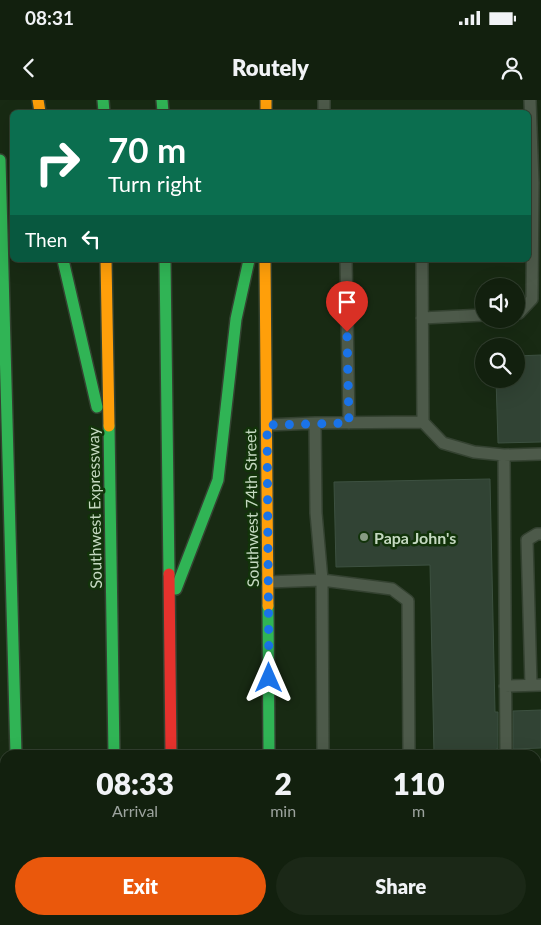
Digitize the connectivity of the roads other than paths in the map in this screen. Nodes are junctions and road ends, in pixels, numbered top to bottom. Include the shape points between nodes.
1 (0, 160) edge
2 (531, 183) edge
3 (1, 248) edge
4 (63, 262) edge
5 (106, 262) edge
6 (165, 262) edge
7 (249, 262) edge
8 (265, 262) edge
9 (346, 262) edge
10 (422, 262) edge
11 (525, 307) edge
12 (475, 315) edge
13 (422, 318) junction
14 (423, 422) junction
15 (315, 423) junction
16 (349, 423) junction
17 (267, 425) junction
18 (541, 454) edge
19 (504, 455) junction
20 (110, 462) junction
21 (541, 534) edge
22 (322, 580) junction
23 (268, 582) junction
24 (6, 597) edge
25 (170, 602) junction
26 (529, 603) junction
27 (541, 603) edge
28 (536, 685) edge
29 (506, 686) junction
30 (16, 750) edge
31 (114, 750) edge
32 (171, 750) edge
33 (269, 750) edge
34 (323, 750) edge
35 (410, 750) edge
36 (506, 750) edge

1 - 3 main road
2 - 11 lane via 532,299
3 - 24 main road
4 - 20 main road
5 - 20 main road, Southwest Expressway
6 - 25 main road
7 - 25 main road via 236,319 218,480
8 - 17 main road, Southwest 74th Street
9 - 16 lane
10 - 13 lane
12 - 13 lane
13 - 14 lane
14 - 16 lane
14 - 19 lane via 443,443 474,452
15 - 16 lane
15 - 17 lane
15 - 22 lane via 316,513
17 - 23 main road, Southwest 74th Street
18 - 19 lane
19 - 29 lane
20 - 31 main road, Southwest Expressway
21 - 26 lane via 527,540
22 - 23 lane
22 - 34 lane
22 - 35 lane via 392,588 408,601
23 - 33 main road, Southwest 74th Street
24 - 30 main road
25 - 32 main road
26 - 27 lane
26 - 28 lane
28 - 29 lane
29 - 36 lane

